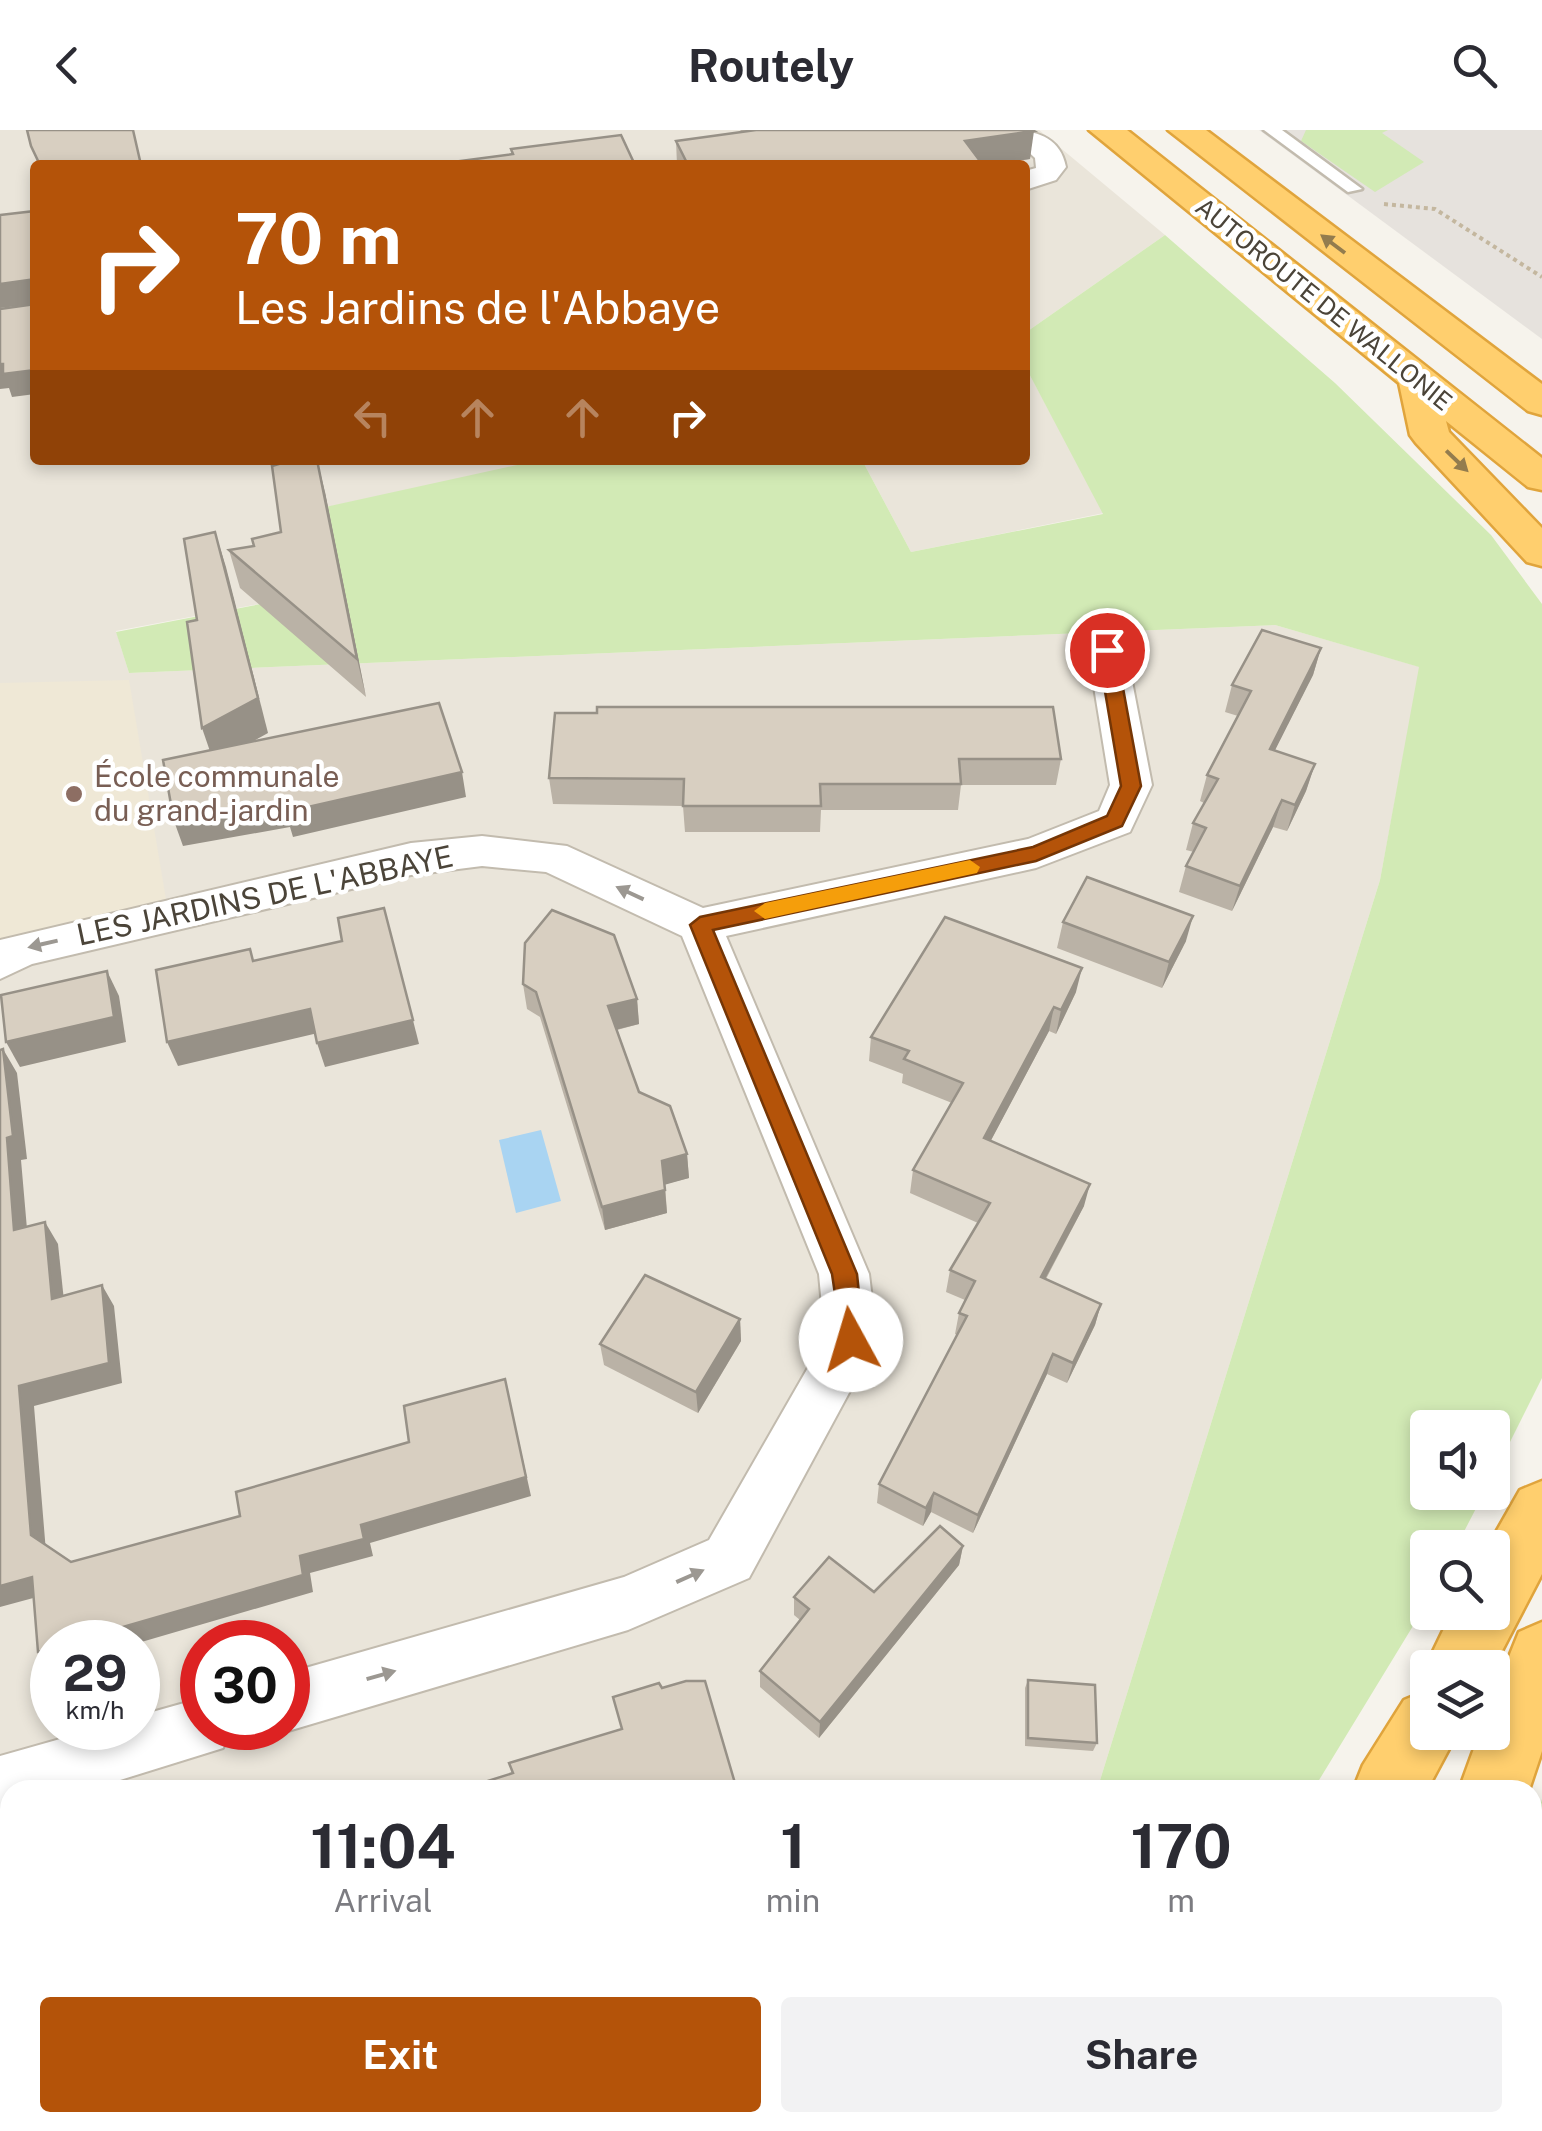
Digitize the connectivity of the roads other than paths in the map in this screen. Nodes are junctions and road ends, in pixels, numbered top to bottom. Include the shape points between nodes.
1 (1019, 130) edge
2 (1106, 130) edge
3 (1184, 130) edge
4 (1272, 130) edge
5 (1030, 179) edge
6 (1354, 189) road end
7 (1411, 303) junction
8 (1416, 377) junction
9 (1542, 383) edge
10 (1542, 403) edge
11 (1542, 478) edge
12 (1542, 553) edge
13 (1107, 650) dead end
14 (700, 925) junction
15 (0, 962) edge
16 (1542, 1511) edge
17 (1510, 1569) edge
18 (1542, 1655) edge
19 (310, 1696) edge
20 (180, 1733) edge
21 (1412, 1750) edge
22 (21, 1780) edge
23 (1394, 1780) edge
24 (1498, 1780) edge

1 - 5 street via 1048,155 1051,167
2 - 8 highway, AUTOROUTE DE WALLONIE
7 -> 3 highway, AUTOROUTE DE WALLONIE
4 - 6 lane
7 - 9 highway
7 - 10 highway, AUTOROUTE DE WALLONIE
8 - 11 highway, AUTOROUTE DE WALLONIE
8 -> 12 highway via 1430,435
13 - 14 street via 1131,786 1115,821 1036,853
14 -> 15 street, LES JARDINS DE L'ABBAYE via 552,857 482,851 411,859 212,904 19,950
19 -> 14 street via 628,1604 729,1559 851,1340 844,1274
16 - 17 highway
18 - 24 highway
20 - 22 street
21 - 23 highway

